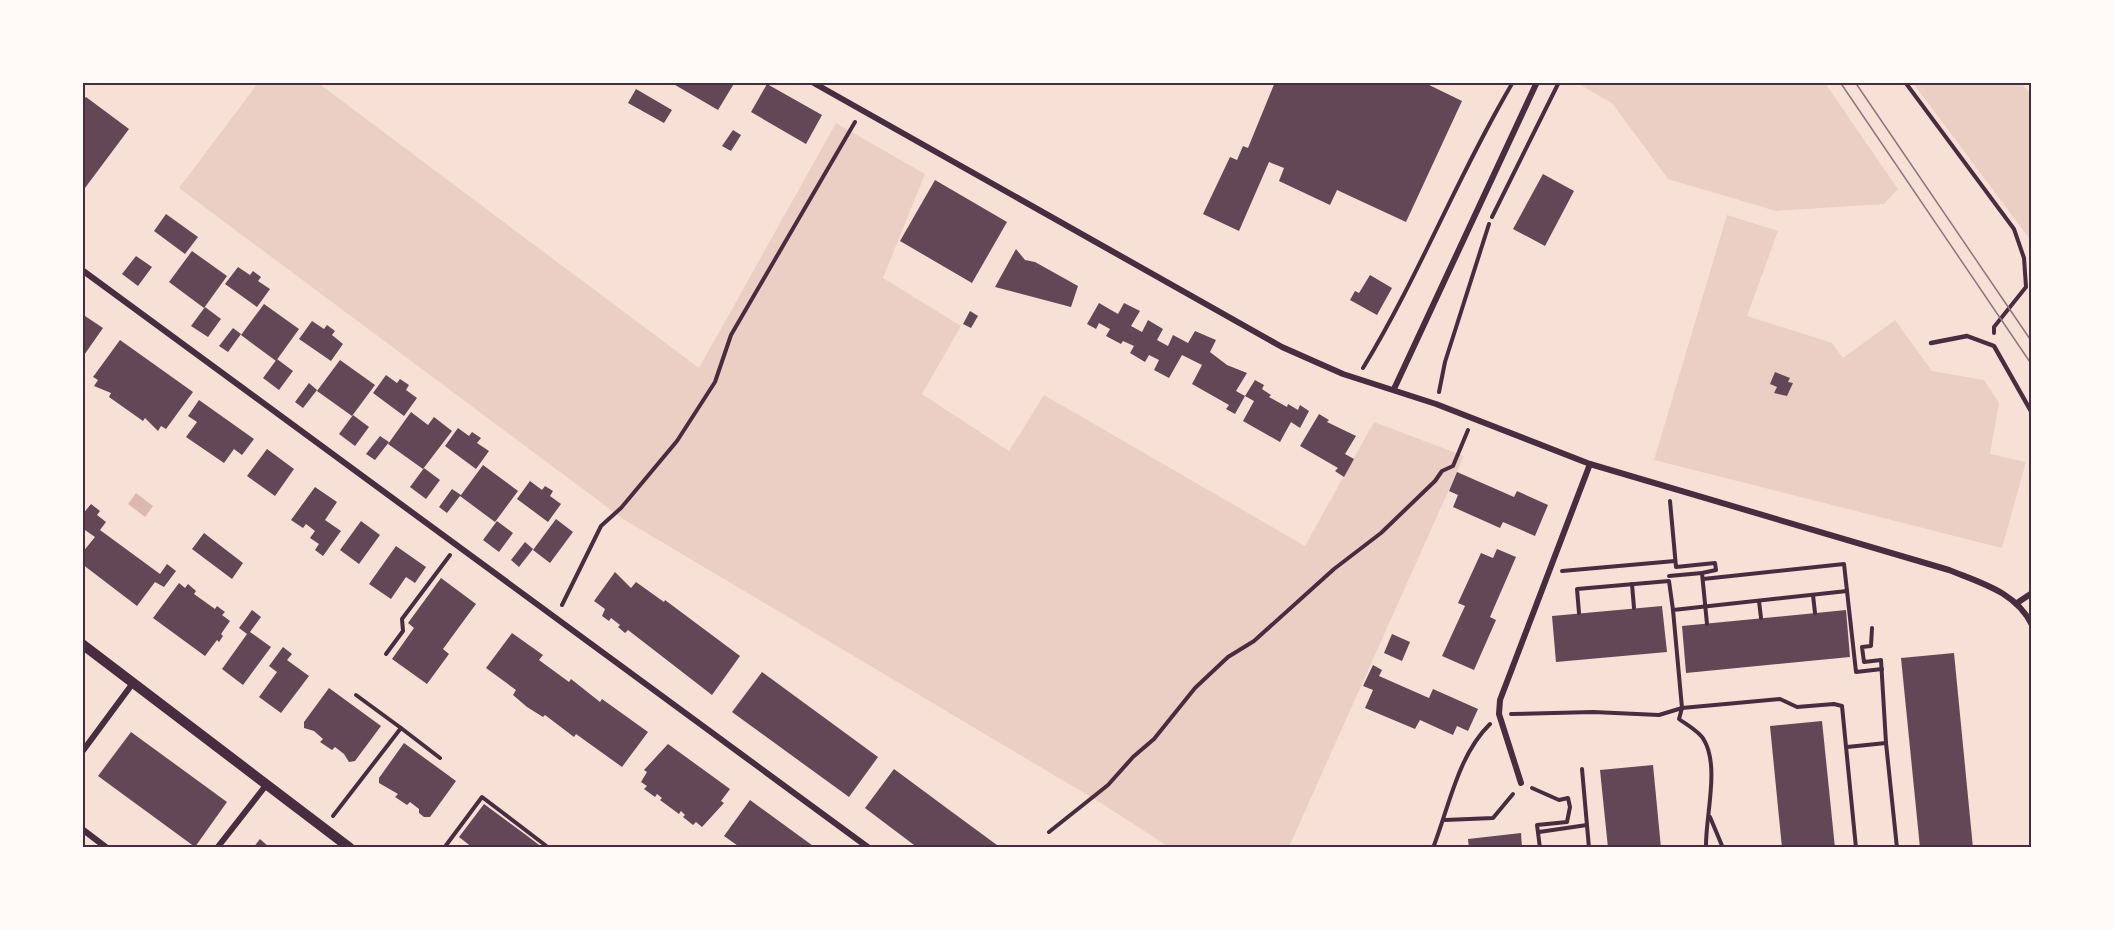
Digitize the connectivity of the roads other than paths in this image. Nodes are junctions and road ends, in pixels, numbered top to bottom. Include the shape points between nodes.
1 (812, 82) edge
2 (1537, 82) edge
3 (82, 270) edge
4 (1931, 343) dead end
5 (1394, 389) junction
6 (2031, 413) edge
7 (1590, 464) junction
8 (2031, 593) edge
9 (2017, 603) junction
10 (2031, 625) edge
11 (82, 644) edge
12 (133, 683) junction
13 (82, 752) edge
14 (1521, 783) road end
15 (267, 784) junction
16 (82, 829) edge
17 (107, 848) edge
18 (217, 848) edge
19 (350, 848) edge
20 (869, 848) edge

1 - 5 street via 1282,348
2 - 5 street
3 - 20 street
4 - 6 lane via 1967,336 1994,346
5 - 7 street
7 - 9 street via 1949,570 1998,590
7 - 14 street via 1505,685 1499,714
8 - 9 street
9 - 10 street
11 - 12 street
12 - 13 street
12 - 15 street
15 - 18 street
15 - 19 street
16 - 17 street

